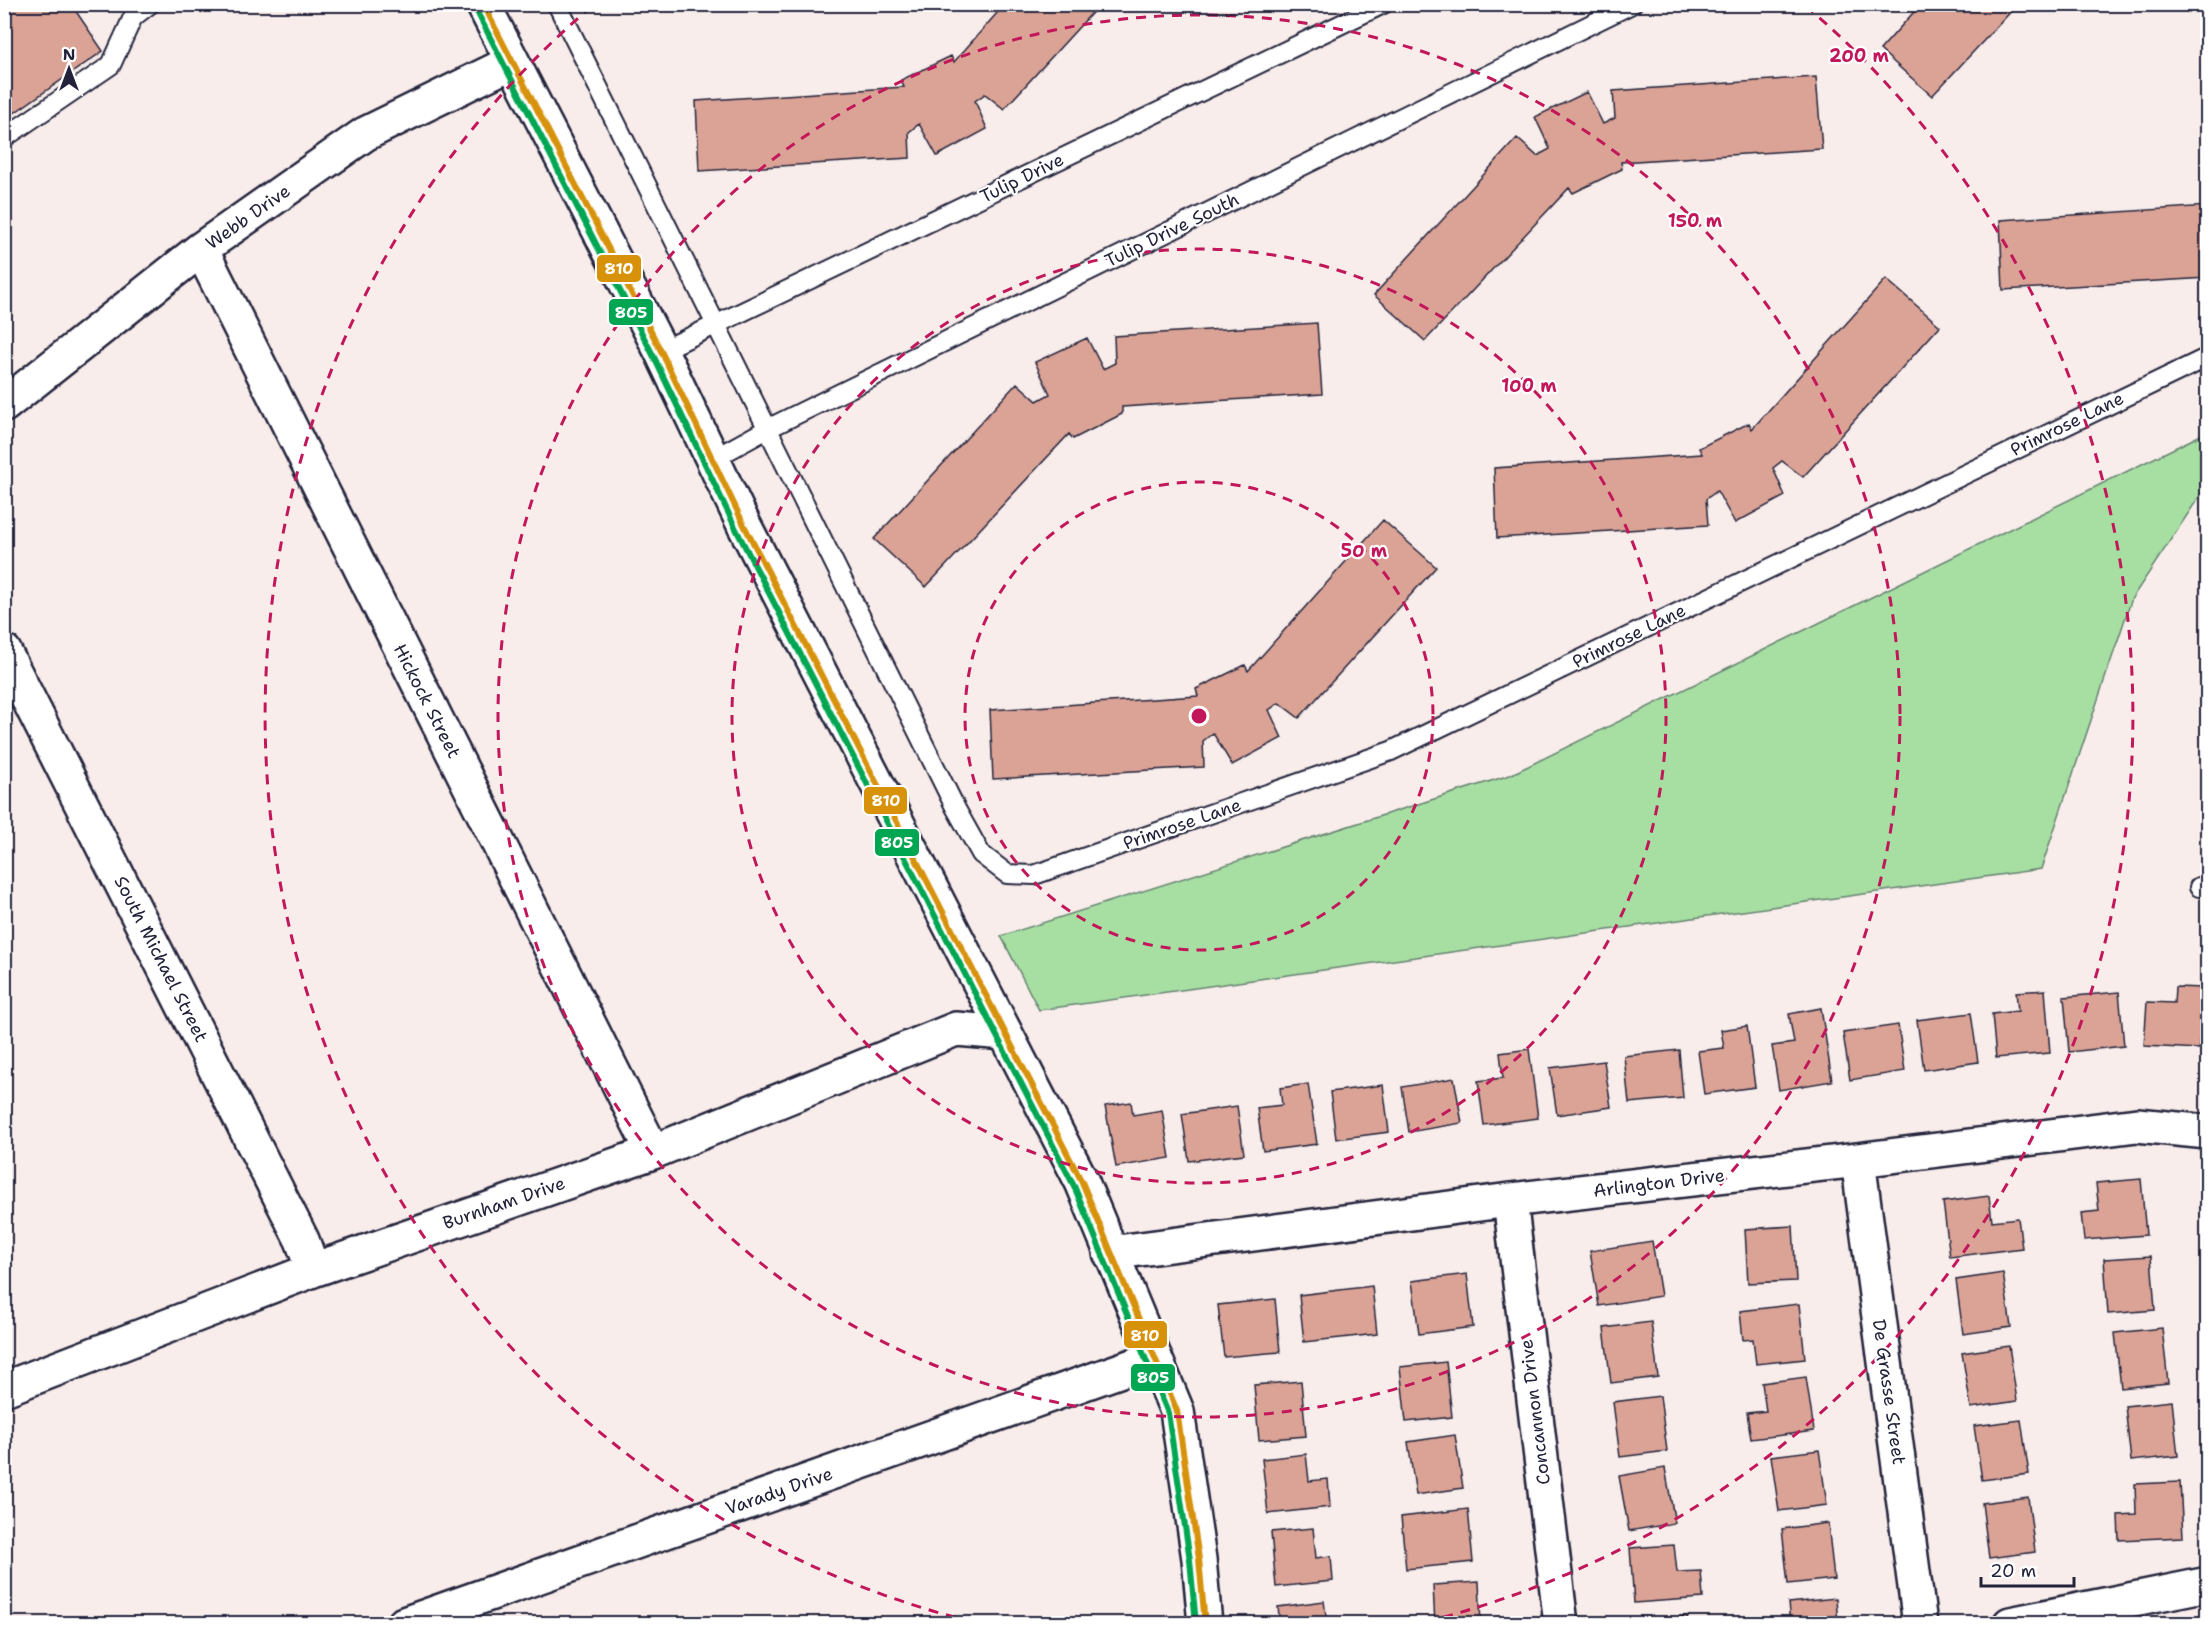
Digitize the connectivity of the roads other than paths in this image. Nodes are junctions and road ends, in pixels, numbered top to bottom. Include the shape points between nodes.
1 (150, 4) edge
2 (483, 4) edge
3 (557, 4) edge
4 (1383, 4) edge
5 (1632, 4) edge
6 (128, 11) edge
7 (512, 62) junction
8 (4, 138) edge
9 (201, 249) junction
10 (715, 325) junction
11 (661, 351) junction
12 (2208, 357) edge
13 (4, 405) edge
14 (769, 428) junction
15 (713, 459) junction
16 (4, 651) edge
17 (1005, 1033) junction
18 (2208, 1132) edge
19 (653, 1152) junction
20 (1858, 1160) junction
21 (1510, 1200) junction
22 (1110, 1253) junction
23 (313, 1270) junction
24 (1155, 1358) junction
25 (4, 1389) edge
26 (2208, 1584) edge
27 (404, 1623) edge
28 (1205, 1623) edge
29 (1561, 1623) edge
30 (1920, 1623) edge
31 (2010, 1623) edge

1 - 6 lane
2 - 7 street
3 - 10 lane
4 - 10 lane, Tulip Drive
5 - 14 lane, Tulip Drive South
6 - 8 lane via 111,65
7 - 9 street, Webb Drive via 365,134
7 - 11 street
9 - 13 street, Webb Drive
9 - 19 street, Hickock Street
10 - 11 lane, Tulip Drive
10 - 14 lane
11 - 15 street
12 - 14 lane, Primrose Lane via 1391,751 1034,875 1007,874 981,854
14 - 15 lane, Tulip Drive South
15 - 17 street
16 - 23 street, South Michael Street via 302,1240
17 - 19 street, Burnham Drive via 956,1029
17 - 22 street via 1082,1182
18 - 20 street, Arlington Drive via 2137,1125
19 - 23 street, Burnham Drive
20 - 21 street, Arlington Drive
20 - 30 street, De Grasse Street
21 - 22 street, Arlington Drive
21 - 29 street, Concannon Drive
22 - 24 street
23 - 25 street, Burnham Drive
24 - 27 street, Varady Drive
24 - 28 street via 1177,1411
26 - 31 street

